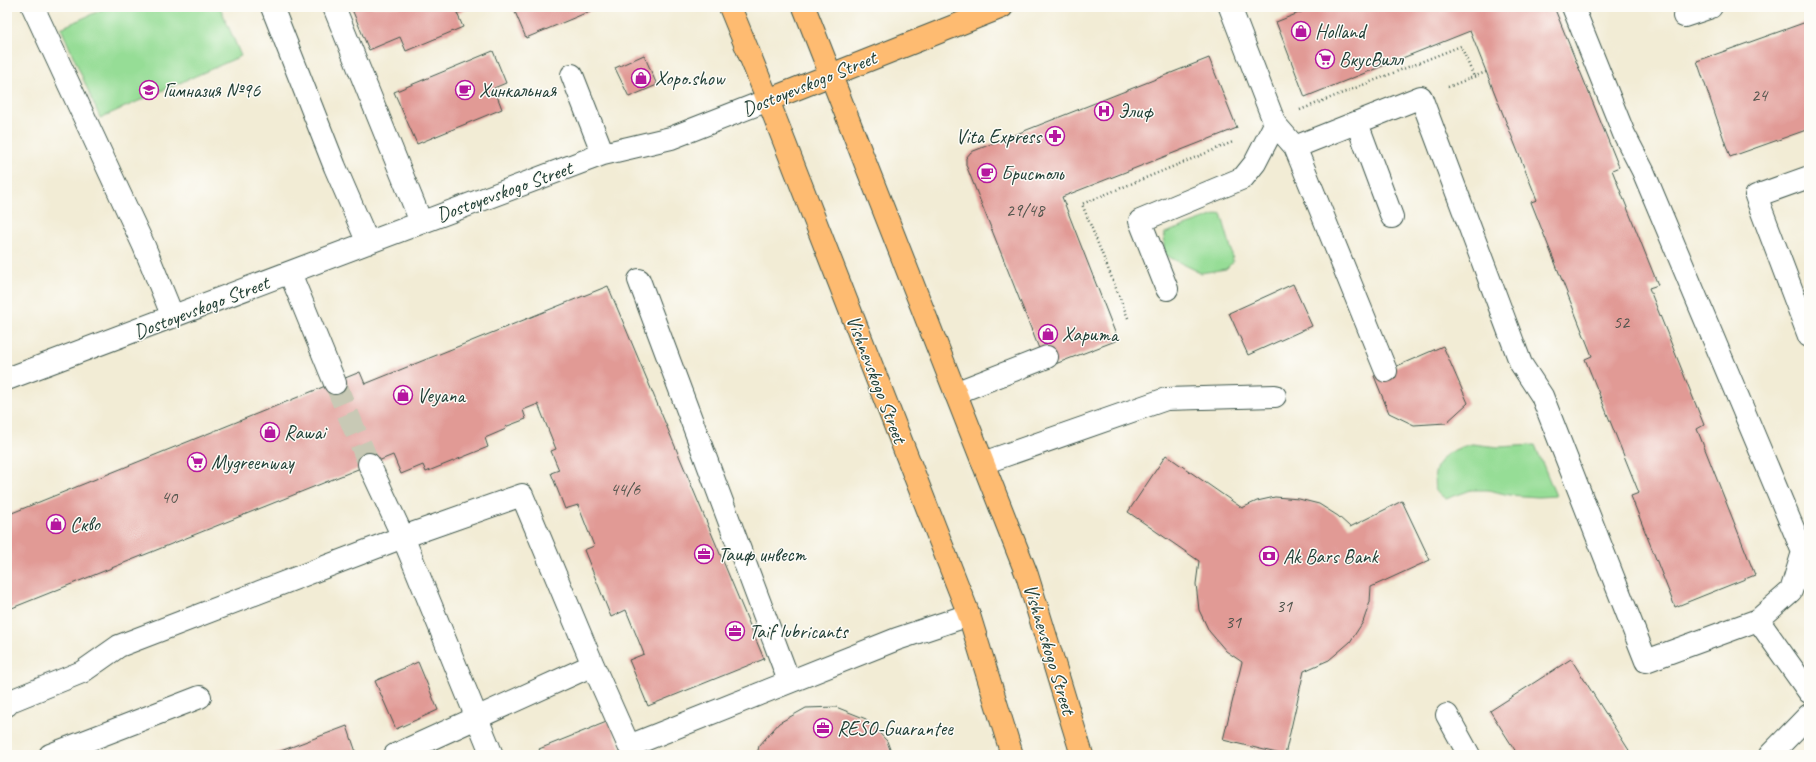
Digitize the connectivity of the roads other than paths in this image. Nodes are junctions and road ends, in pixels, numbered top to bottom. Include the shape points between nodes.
1 (33, 7) edge
2 (272, 7) edge
3 (334, 7) edge
4 (730, 7) edge
5 (804, 7) edge
6 (1002, 7) edge
7 (1230, 7) edge
8 (1573, 7) edge
9 (1711, 7) edge
10 (1684, 16) dead end
11 (830, 74) junction
12 (572, 75) dead end
13 (768, 100) junction
14 (1357, 123) junction
15 (1275, 124) junction
16 (1295, 147) junction
17 (603, 154) junction
18 (1809, 177) edge
19 (1392, 217) dead end
20 (421, 222) junction
21 (368, 243) junction
22 (290, 274) junction
23 (639, 280) dead end
24 (1167, 288) dead end
25 (173, 317) junction
26 (1809, 336) edge
27 (1047, 357) dead end
28 (1386, 371) dead end
29 (7, 379) edge
30 (335, 383) tunnel mouth
31 (955, 393) junction
32 (1275, 396) dead end
33 (983, 463) junction
34 (369, 464) tunnel mouth
35 (403, 538) junction
36 (970, 615) junction
37 (1758, 620) junction
38 (593, 665) junction
39 (788, 681) junction
40 (1809, 692) edge
41 (200, 697) dead end
42 (7, 705) edge
43 (1447, 715) dead end
44 (1809, 715) edge
45 (478, 718) junction
46 (50, 755) edge
47 (395, 755) edge
48 (492, 755) edge
49 (1012, 755) edge
50 (1082, 755) edge
51 (1469, 755) edge
52 (1770, 755) edge

1 - 25 street via 144,246
2 - 21 street
3 - 20 street
4 - 13 main road, Vishnevskogo Street
5 - 11 main road, Vishnevskogo Street
6 - 11 main road, Dostoyevskogo Street
7 - 15 street
8 - 37 street via 1624,134 1643,171 1803,552 1791,591
9 - 10 street
11 - 13 main road, Dostoyevskogo Street
11 - 31 main road, Vishnevskogo Street
12 - 17 street
13 - 17 street, Dostoyevskogo Street via 671,138
13 - 36 main road, Vishnevskogo Street
14 - 16 street
14 - 19 street
14 - 37 street via 1421,98 1521,364 1542,396 1646,661
15 - 16 street
15 - 24 street via 1255,163 1243,178 1140,221
16 - 28 street
17 - 20 street, Dostoyevskogo Street
18 - 26 street via 1756,196
20 - 21 street, Dostoyevskogo Street
21 - 22 street, Dostoyevskogo Street
22 - 25 street, Dostoyevskogo Street
22 - 30 street
23 - 39 street
25 - 29 street, Dostoyevskogo Street
27 - 31 street
31 - 33 main road, Vishnevskogo Street
32 - 33 street via 1166,399
33 - 50 main road, Vishnevskogo Street via 1027,575
34 - 35 street
35 - 38 street via 522,494
35 - 42 street via 119,646 82,672 8,702
35 - 45 street
36 - 39 street via 897,639
36 - 49 main road, Vishnevskogo Street
37 - 40 street
38 - 39 street via 629,746
38 - 45 street
41 - 46 street
43 - 51 street
44 - 52 street
45 - 47 street
45 - 48 street

